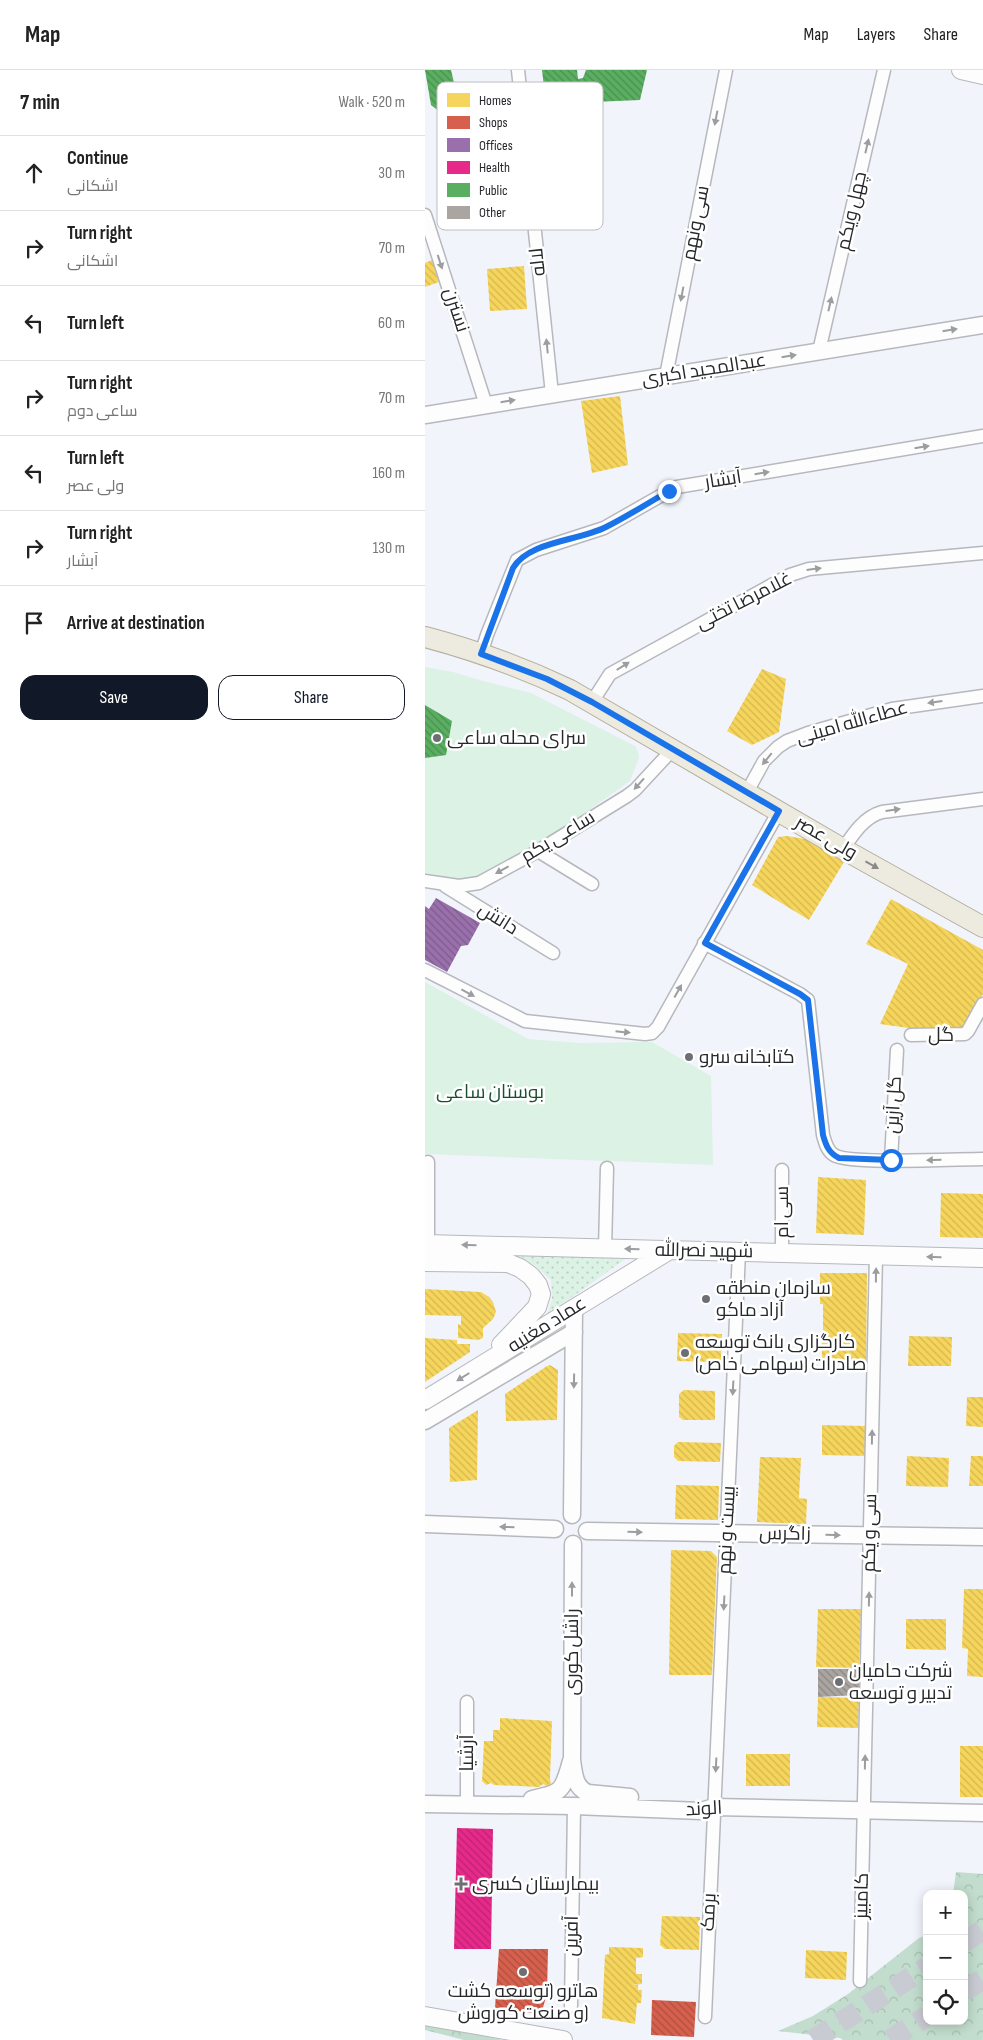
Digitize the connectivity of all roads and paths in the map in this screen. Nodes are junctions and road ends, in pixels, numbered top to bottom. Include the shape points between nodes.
1 (726, 70) edge
2 (884, 70) edge
3 (961, 70) edge
4 (983, 75) edge
5 (425, 215) edge
6 (535, 230) edge
7 (983, 325) edge
8 (819, 351) junction
9 (666, 376) junction
10 (552, 394) junction
11 (486, 405) junction
12 (425, 415) edge
13 (983, 436) edge
14 (983, 553) edge
15 (425, 637) edge
16 (481, 654) junction
17 (983, 696) edge
18 (592, 702) junction
19 (673, 749) junction
20 (747, 792) junction
21 (983, 798) edge
22 (779, 811) junction
23 (843, 849) junction
24 (538, 850) junction
25 (425, 882) edge
26 (443, 884) junction
27 (592, 884) dead end
28 (983, 927) edge
29 (705, 943) junction
30 (553, 953) dead end
31 (425, 970) edge
32 (983, 1004) edge
33 (911, 1035) dead end
34 (897, 1050) dead end
35 (983, 1159) edge
36 (891, 1160) junction
37 (427, 1162) dead end
38 (607, 1168) dead end
39 (782, 1170) dead end
40 (605, 1249) junction
41 (426, 1250) edge
42 (669, 1250) junction
43 (739, 1252) junction
44 (782, 1253) junction
45 (876, 1255) junction
46 (983, 1258) edge
47 (574, 1308) junction
48 (574, 1332) junction
49 (481, 1365) junction
50 (425, 1400) edge
51 (425, 1421) edge
52 (573, 1515) junction
53 (425, 1524) edge
54 (555, 1529) junction
55 (587, 1531) junction
56 (727, 1533) junction
57 (870, 1535) junction
58 (983, 1537) edge
59 (573, 1544) junction
60 (467, 1702) dead end
61 (572, 1760) junction
62 (425, 1804) edge
63 (467, 1804) junction
64 (509, 1806) junction
65 (573, 1806) junction
66 (714, 1807) junction
67 (864, 1811) junction
68 (983, 1813) edge
69 (860, 1981) dead end
70 (571, 2006) dead end
71 (425, 2016) edge
72 (705, 2017) dead end
73 (563, 2040) edge

1 -> 9 street, سی ونهم
8 -> 2 street, چهل ویکم
3 - 4 main road
5 -> 11 street, نسترن
10 -> 6 street, لاله
8 -> 7 street, عبدالمجید اکبری
9 -> 8 street, عبدالمجید اکبری
9 - 10 street, عبدالمجید اکبری
11 -> 10 street, عبدالمجید اکبری
11 - 12 street, عبدالمجید اکبری
16 -> 13 street, آبشار via 517,560 536,550 604,528 677,487
18 -> 14 street, غلامرضا تختی via 610,674 790,575 809,570
15 - 16 main road, ولی عصر
16 - 18 main road, ولی عصر via 547,679
17 -> 20 street, عطاءالله امینی via 892,709 808,733 778,747 764,761
18 - 19 main road, ولی عصر
19 - 20 main road, ولی عصر
19 -> 24 street, ساعی یکم via 635,790
20 - 22 main road, ولی عصر
23 -> 21 street via 873,815
22 - 23 main road, ولی عصر
22 - 29 street
23 -> 28 main road, ولی عصر
24 -> 26 street, ساعی یکم via 479,883
24 - 27 street
25 - 26 street, ساعی یکم
26 - 30 street, دانش
31 -> 29 street via 525,1021 645,1034 658,1027
29 - 36 street via 808,1000 827,1148 839,1158
32 - 33 street, گل via 965,1034
34 - 36 street, گل آزین
35 -> 36 street
37 - 41 street
38 - 40 street
39 - 44 street, سی ام
40 -> 41 main road, شهید نصرالله
42 -> 40 main road, شهید نصرالله
41 - 49 main road via 508,1263 527,1272 540,1289 541,1300 532,1313
42 - 43 main road, شهید نصرالله
42 - 47 main road, عماد مغنیه
43 - 44 main road, شهید نصرالله
43 -> 56 street, بیست و نهم
44 - 45 main road, شهید نصرالله
46 -> 45 main road, شهید نصرالله
57 -> 45 street, سی و یکم
47 - 48 street
47 - 49 main road, عماد مغنیه
48 - 51 street, عماد مغنیه
48 -> 52 street
49 -> 50 main road, عماد مغنیه
52 - 54 street
52 - 55 street
54 -> 53 street
54 - 59 street
55 -> 56 street, زاگرس
55 - 59 street
56 -> 57 street, زاگرس
56 -> 66 street, بیست و نهم
57 - 58 street, زاگرس
67 -> 57 street, سی و یکم
61 -> 59 street, راشل کوری
60 - 63 street, آرشیا
61 - 64 street via 566,1780 558,1792
61 - 66 street via 578,1786 588,1793 699,1800
62 - 63 street, الوند
63 - 64 street, الوند
64 - 65 street, الوند
65 - 66 street, الوند via 701,1812
65 - 70 street, آفرین
66 - 67 street, الوند
66 - 72 street, برمک
67 - 68 street, الوند
67 - 69 street, کامبیز
71 - 73 main road

